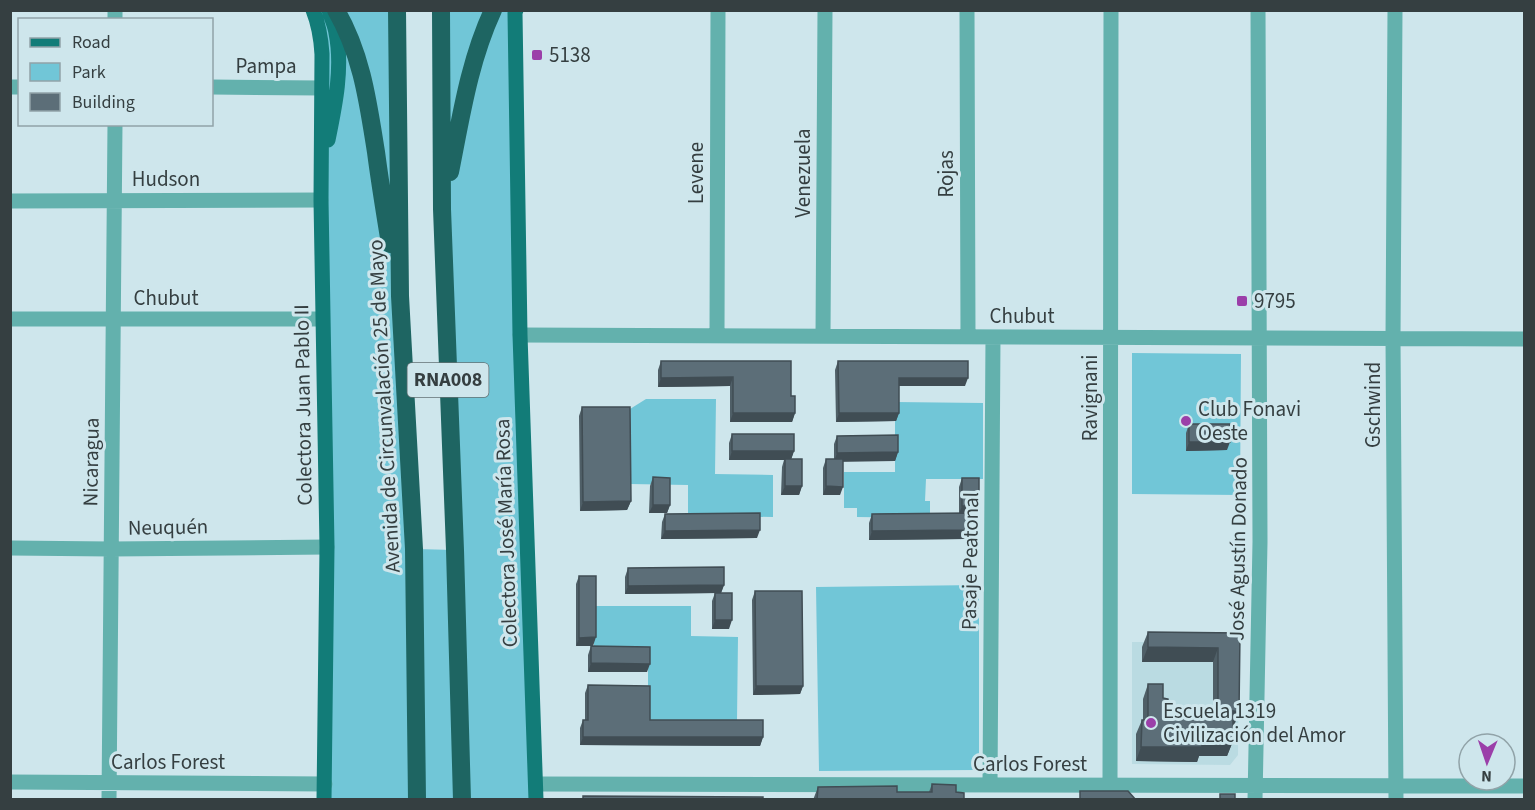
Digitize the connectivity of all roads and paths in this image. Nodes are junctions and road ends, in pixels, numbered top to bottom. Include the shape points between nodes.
1 (313, 10) edge
2 (328, 10) edge
3 (336, 10) edge
4 (397, 10) edge
5 (441, 10) edge
6 (493, 10) edge
7 (718, 10) edge
8 (825, 10) edge
9 (967, 10) edge
10 (1111, 10) edge
11 (1258, 10) edge
12 (1395, 10) edge
13 (516, 12) edge
14 (213, 87) edge
15 (321, 88) junction
16 (115, 126) edge
17 (321, 179) junction
18 (321, 200) junction
19 (10, 201) edge
20 (114, 201) junction
21 (442, 209) junction
22 (400, 296) junction
23 (10, 319) edge
24 (113, 319) junction
25 (322, 320) junction
26 (520, 335) junction
27 (717, 336) junction
28 (823, 336) junction
29 (968, 337) junction
30 (993, 337) junction
31 (1111, 337) junction
32 (1259, 338) junction
33 (1393, 338) junction
34 (1524, 339) edge
35 (327, 547) junction
36 (10, 548) edge
37 (111, 549) junction
38 (10, 782) edge
39 (109, 782) junction
40 (325, 784) junction
41 (990, 785) junction
42 (1110, 786) junction
43 (1524, 786) edge
44 (536, 792) edge
45 (1058, 793) edge
46 (1255, 793) edge
47 (1396, 793) edge
48 (109, 800) edge
49 (324, 800) edge
50 (417, 800) edge
51 (462, 800) edge

1 - 15 main road, Colectora Juan Pablo II via 321,38
2 - 17 main road via 336,33 338,66
3 - 22 highway via 359,60 370,107
4 - 22 highway, Avenida de Circunvalación 25 de Mayo / RNA008
5 - 21 highway, RNA008
6 - 21 highway via 465,93
7 - 27 street, Levene
8 - 28 street, Venezuela
9 - 29 street, Rojas
10 - 31 street, Ravignani
11 - 32 street, José Agustín Donado
12 - 33 street, Gschwind
13 - 26 main road, Colectora José María Rosa
14 - 15 street, Pampa
15 - 17 main road, Colectora Juan Pablo II
16 - 20 street, Nicaragua
17 - 18 main road, Colectora Juan Pablo II
18 - 20 street, Hudson
18 - 25 main road, Colectora Juan Pablo II
19 - 20 street, Hudson
20 - 24 street, Nicaragua
21 - 51 highway, RNA008
22 - 50 highway, Avenida de Circunvalación 25 de Mayo / RNA008 via 414,549
23 - 24 street, Chubut
24 - 25 street, Chubut
24 - 37 street, Nicaragua
25 - 35 main road, Colectora Juan Pablo II
26 - 27 street, Chubut
26 - 44 main road, Colectora José María Rosa
27 - 28 street, Chubut
28 - 29 street, Chubut
29 - 30 street, Chubut
30 - 31 street, Chubut
30 - 41 street, Pasaje Peatonal
31 - 32 street, Chubut
31 - 42 street, Ravignani
32 - 33 street, Chubut
32 - 46 street, José Agustín Donado
33 - 34 street, Chubut
33 - 47 street, Gschwind
35 - 37 street, Neuquén
35 - 40 main road, Colectora Juan Pablo II
36 - 37 street, Neuquén
37 - 39 street, Nicaragua
38 - 39 street, Carlos Forest
39 - 40 street, Carlos Forest
39 - 48 street, Nicaragua
40 - 49 main road, Colectora Juan Pablo II
41 - 44 street, Carlos Forest
41 - 45 street, Carlos Forest
42 - 45 street, Carlos Forest
42 - 46 street, Carlos Forest
43 - 47 street, Carlos Forest
46 - 47 street, Carlos Forest

